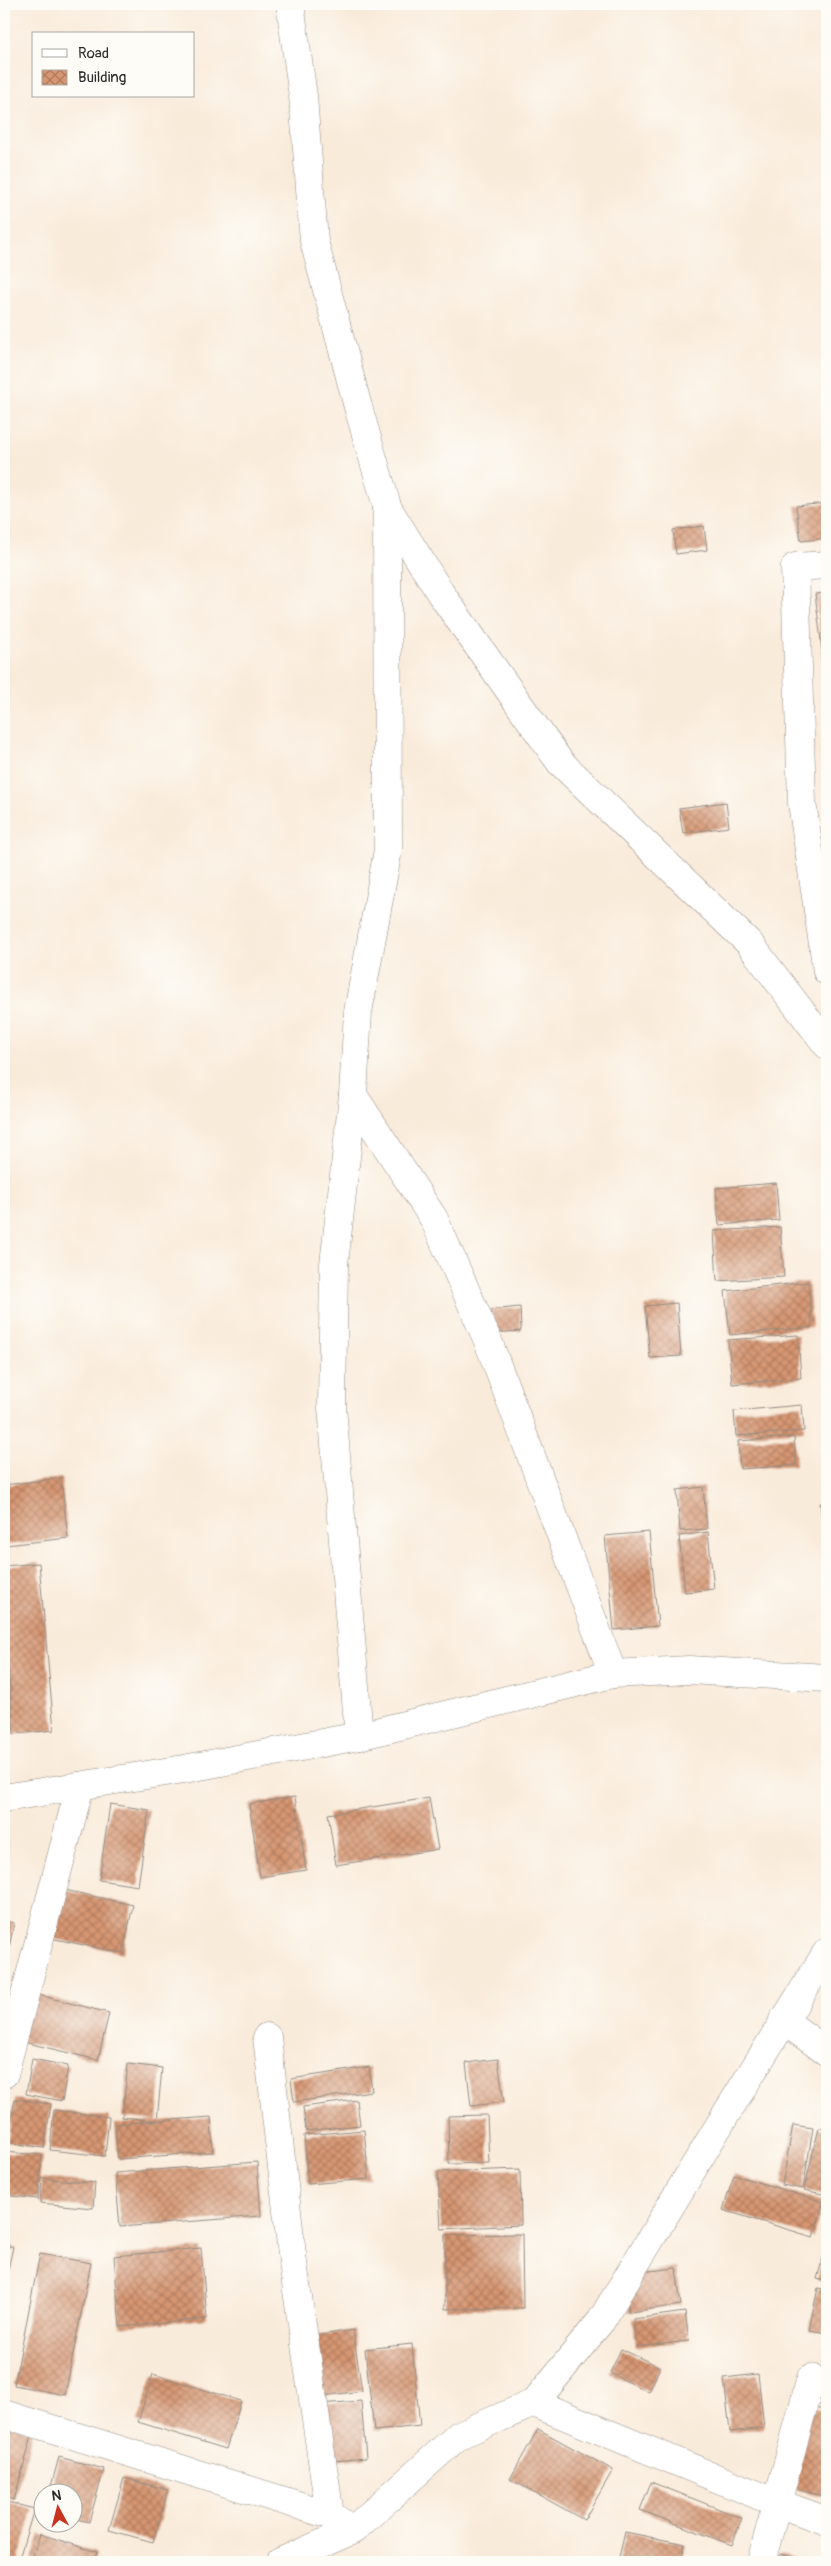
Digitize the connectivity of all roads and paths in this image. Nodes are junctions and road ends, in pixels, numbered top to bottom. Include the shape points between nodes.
1 (290, 4) edge
2 (387, 506) junction
3 (827, 565) edge
4 (827, 971) edge
5 (827, 1045) edge
6 (353, 1095) junction
7 (614, 1674) junction
8 (827, 1678) edge
9 (359, 1736) junction
10 (80, 1786) junction
11 (4, 1798) edge
12 (827, 1952) edge
13 (783, 2020) junction
14 (267, 2037) dead end
15 (827, 2052) edge
16 (4, 2074) edge
17 (811, 2378) dead end
18 (534, 2403) junction
19 (4, 2414) edge
20 (777, 2503) junction
21 (330, 2515) junction
22 (827, 2521) edge
23 (353, 2530) junction
24 (280, 2562) edge
25 (761, 2562) edge

1 - 2 street via 303,96 314,240
2 - 5 street via 441,594 560,762 749,943
2 - 6 street via 388,850 358,1012
3 - 4 street via 795,567 802,803
6 - 7 street via 434,1219 488,1341
6 - 9 street via 334,1264 332,1407
7 - 8 street via 690,1670
7 - 9 street
9 - 10 street
10 - 11 street
10 - 16 street
12 - 13 street
13 - 15 street
13 - 18 street via 601,2321
14 - 21 street via 293,2263
17 - 20 street
18 - 20 street
18 - 23 street via 459,2435
19 - 21 street
20 - 22 street
20 - 25 street
21 - 23 street
23 - 24 street

